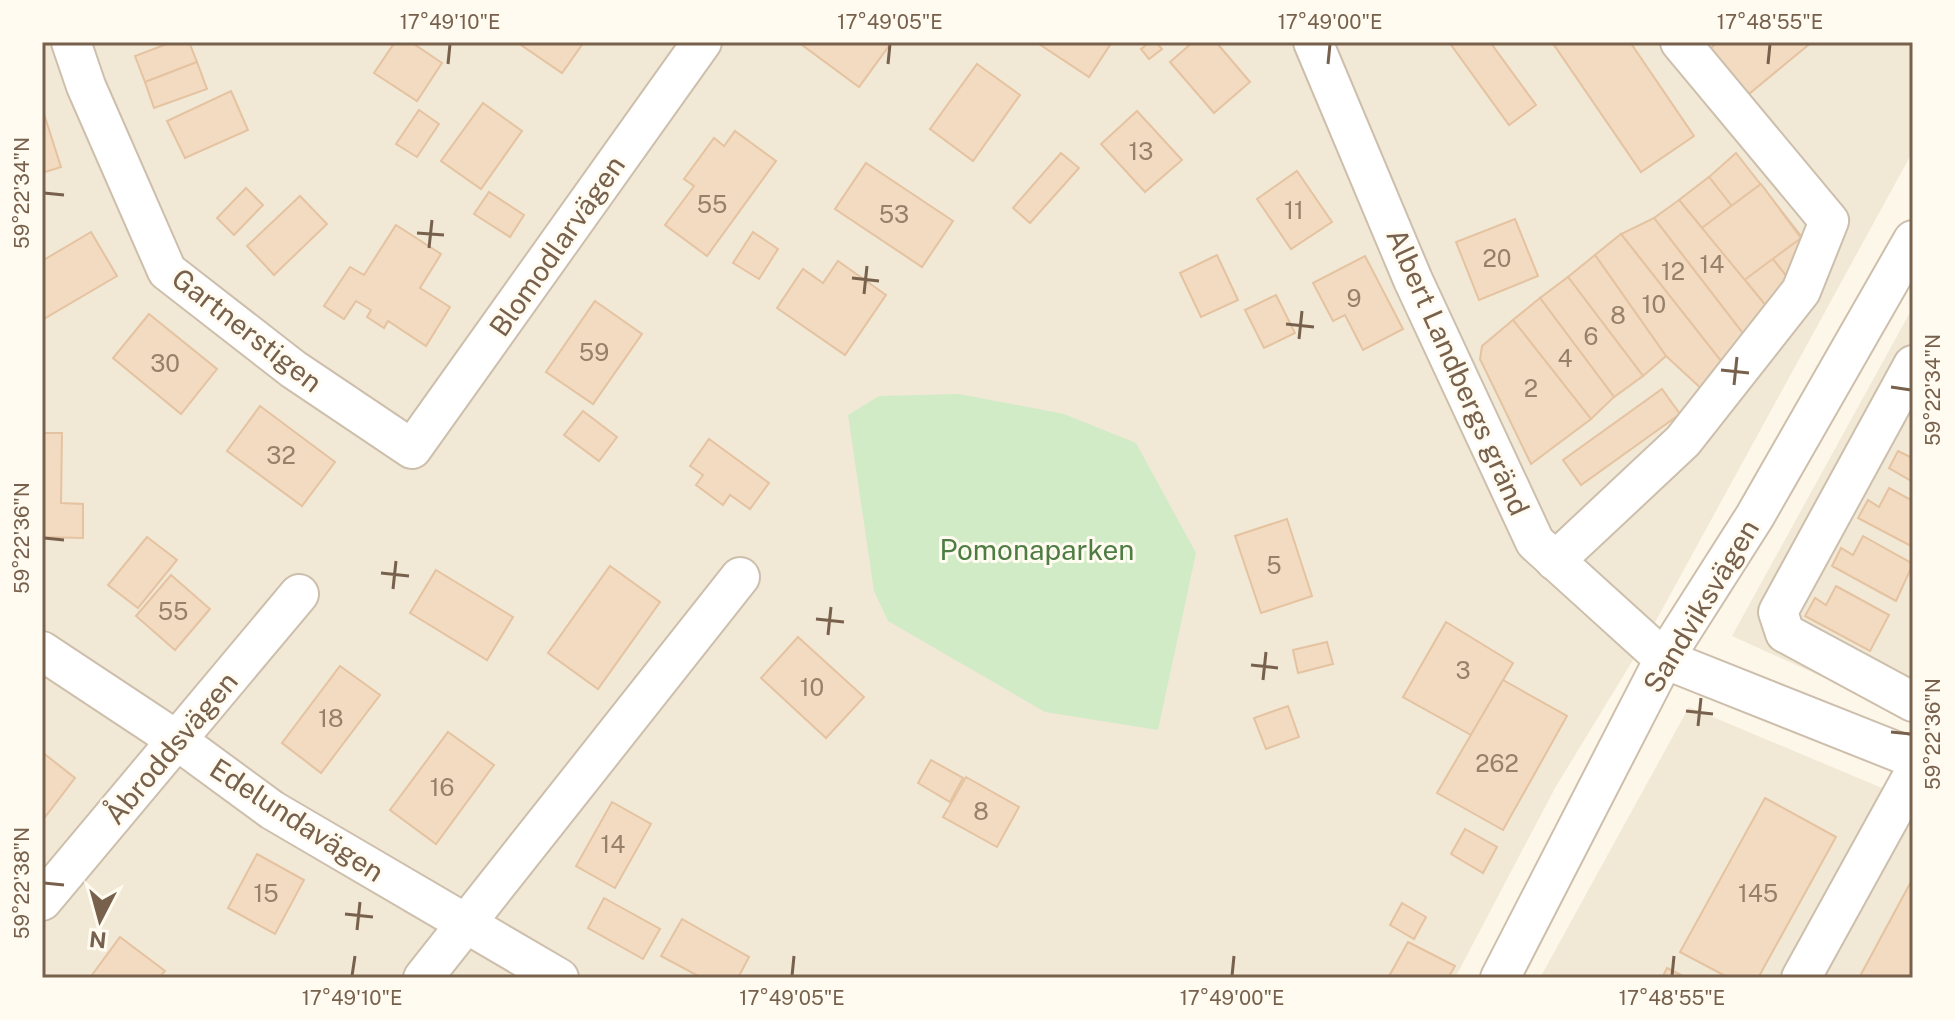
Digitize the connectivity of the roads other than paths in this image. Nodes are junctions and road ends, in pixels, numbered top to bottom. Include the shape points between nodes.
1 (71, 42) edge
2 (702, 42) edge
3 (1680, 42) edge
4 (1321, 46) edge
5 (1913, 240) edge
6 (1913, 365) edge
7 (412, 449) joint
8 (1555, 561) junction
9 (740, 577) dead end
10 (299, 594) dead end
11 (42, 651) edge
12 (1664, 659) junction
13 (1913, 702) edge
14 (178, 741) junction
15 (1913, 758) edge
16 (1913, 775) edge
17 (42, 901) edge
18 (463, 925) junction
19 (423, 978) edge
20 (559, 978) edge
21 (1500, 978) edge
22 (1801, 978) edge

1 - 7 street, Gartnerstigen via 167,271 293,369
2 - 7 street, Blomodlarvägen
3 - 8 street via 1829,221 1801,291 1683,441
4 - 8 street, Albert Landbergs gränd via 1413,280 1535,542
5 - 12 street, Sandviksvägen via 1755,516
6 - 13 street via 1778,612 1785,633
8 - 12 street, Albert Landbergs gränd
9 - 18 street
10 - 14 street, Åbroddsvägen
11 - 14 street, Edelundavägen
12 - 15 street
12 - 21 street, Sandviksvägen
14 - 17 street, Åbroddsvägen
14 - 18 street, Edelundavägen via 272,810
16 - 22 street
18 - 19 street
18 - 20 street, Edelundavägen

